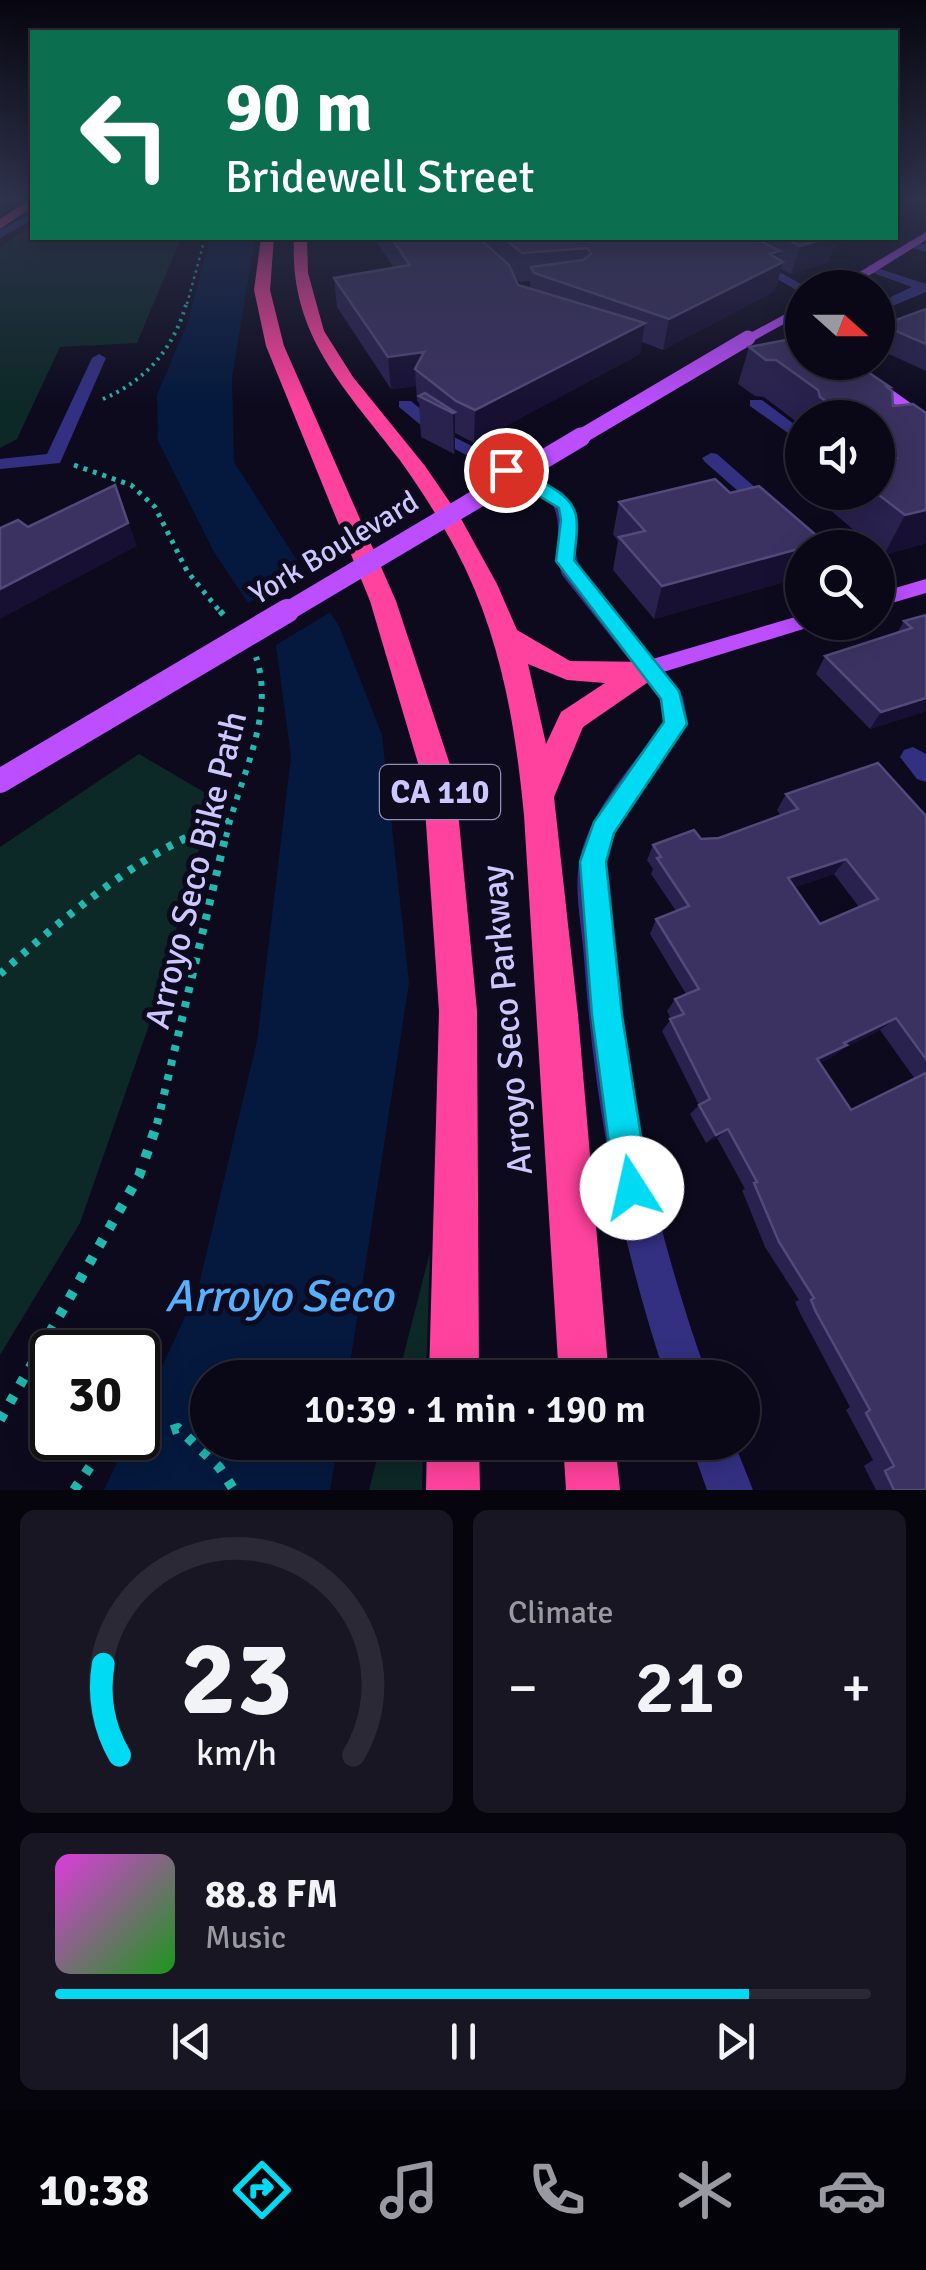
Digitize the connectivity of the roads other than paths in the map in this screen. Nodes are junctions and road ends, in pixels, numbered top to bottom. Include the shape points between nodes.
1 (264, 267) edge
2 (301, 267) edge
3 (872, 268) joint
4 (869, 270) edge
5 (924, 287) edge
6 (895, 300) edge
7 (783, 319) edge
8 (99, 358) dead end
9 (865, 380) edge
10 (756, 403) dead end
11 (405, 404) dead end
12 (785, 425) edge
13 (920, 426) edge
14 (711, 458) dead end
15 (0, 464) edge
16 (793, 530) edge
17 (926, 586) edge
18 (895, 595) edge
19 (785, 627) edge
20 (505, 635) junction
21 (648, 669) junction
22 (0, 780) edge
23 (538, 797) junction
24 (454, 1360) edge
25 (583, 1360) edge
26 (680, 1360) edge
27 (454, 1460) edge
28 (590, 1460) edge
29 (719, 1460) edge
30 (453, 1490) edge
31 (592, 1490) edge
32 (730, 1490) edge

1 - 24 highway, Arroyo Seco Parkway / CA 110 via 262,290 275,346 383,601 438,780 458,1012
2 - 20 highway, Arroyo Seco Parkway / CA 110 via 314,330 460,534
3 - 4 main road
3 - 5 street
5 - 6 street
7 - 22 main road, York Boulevard, bridge
8 - 15 street via 54,460
9 - 13 main road
10 - 12 street
11 - 21 street via 451,439 567,506 565,561
14 - 16 street
17 - 18 main road
19 - 21 main road
20 - 21 highway via 542,662 573,674
20 - 23 highway, Arroyo Seco Parkway / CA 110 via 524,702
21 - 23 highway via 571,720
21 - 26 street via 671,697 676,724 603,830 593,862 621,1127 638,1219
23 - 25 highway, Arroyo Seco Parkway / CA 110
27 - 30 highway
28 - 31 highway
29 - 32 street

